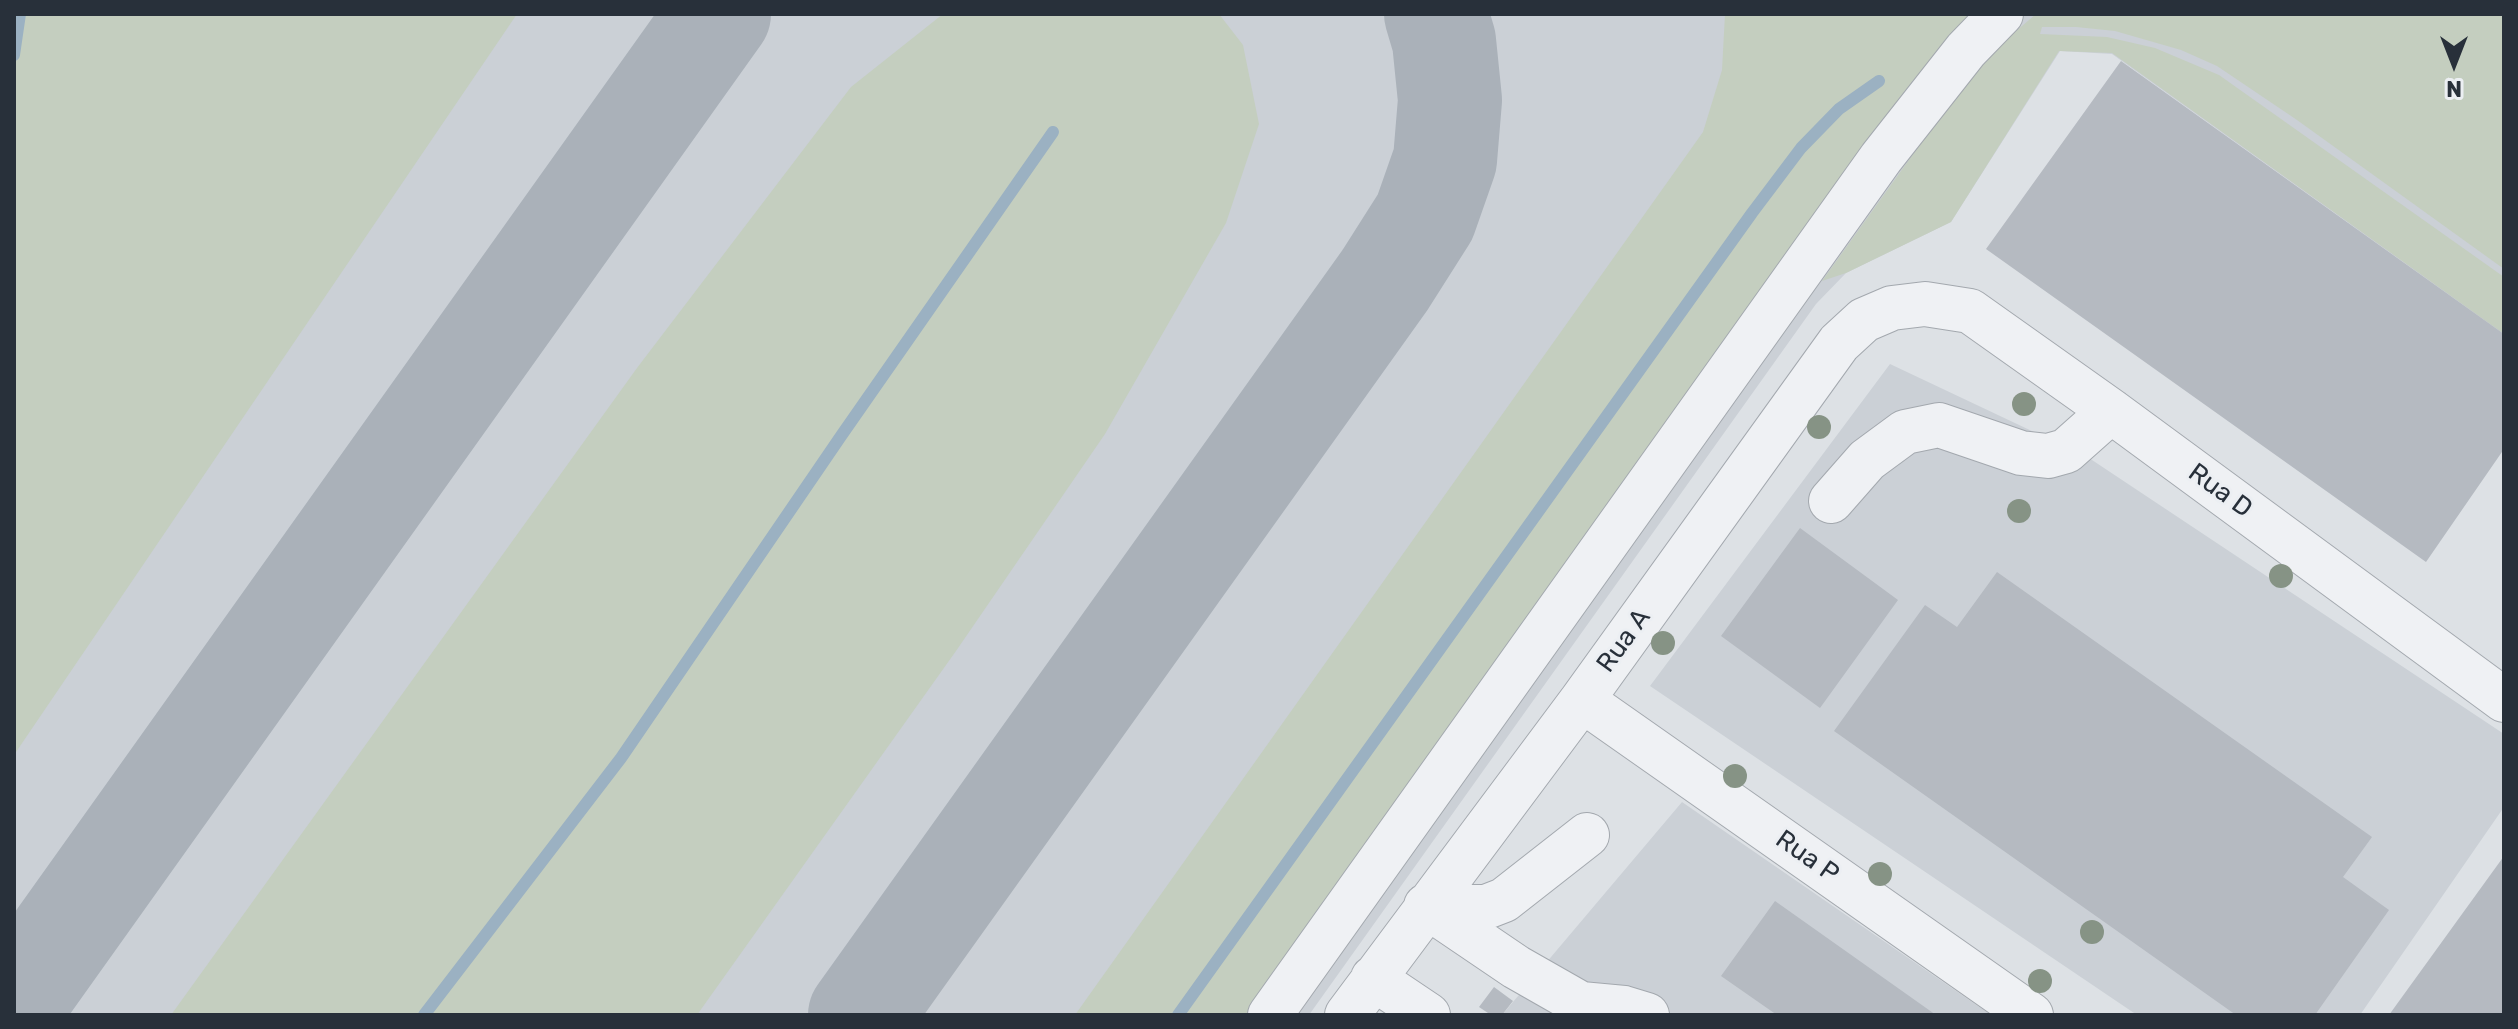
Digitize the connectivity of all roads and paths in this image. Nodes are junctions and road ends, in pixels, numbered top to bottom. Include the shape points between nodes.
1 (2001, 14) edge
2 (1925, 304) joint
3 (2111, 411) junction
4 (1831, 501) dead end
5 (1582, 700) junction
6 (2504, 700) edge
7 (1587, 835) dead end
8 (1426, 906) junction
9 (1373, 978) junction
10 (1270, 1015) edge
11 (1347, 1015) edge
12 (1428, 1015) edge
13 (1647, 1015) edge
14 (2031, 1015) edge

1 - 10 lane via 1881,158
2 - 3 lane, Rua D via 1970,311
2 - 5 lane, Rua A via 1892,308 1864,320 1839,343
3 - 4 lane via 2066,451 2048,456 2021,453 1939,425 1905,432 1867,460
3 - 6 lane, Rua D
5 - 8 lane, Rua A
5 - 14 lane, Rua P
7 - 8 lane via 1504,900 1486,907
8 - 9 lane, Rua A
8 - 13 lane via 1581,1004
9 - 11 lane, Rua A
9 - 12 lane

